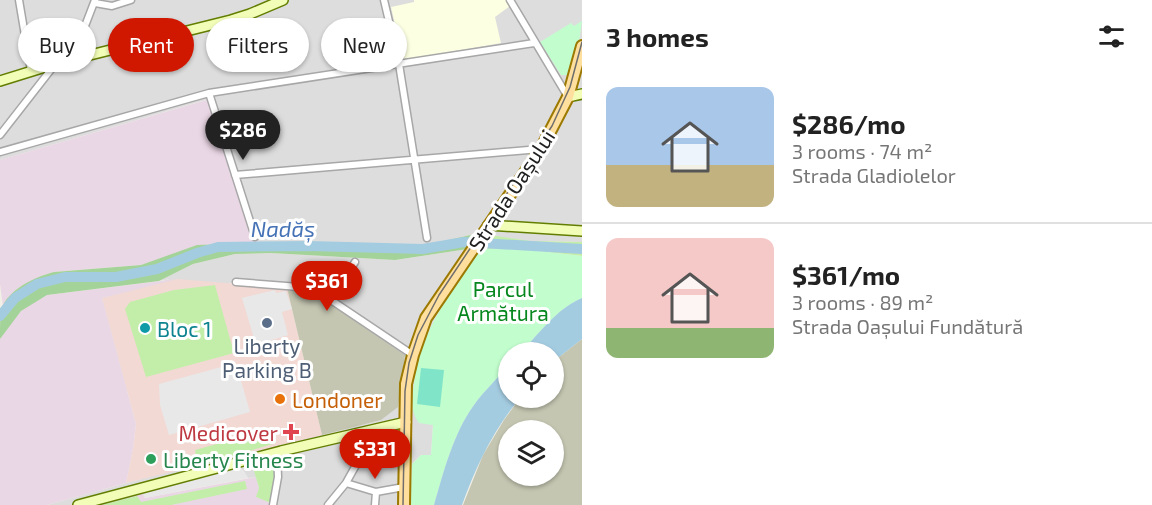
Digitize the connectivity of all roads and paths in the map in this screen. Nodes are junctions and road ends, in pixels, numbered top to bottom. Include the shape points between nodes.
1 (19, 0) edge
2 (131, 0) edge
3 (283, 0) edge
4 (384, 0) edge
5 (510, 0) edge
6 (95, 1) edge
7 (22, 18) edge
8 (88, 18) edge
9 (388, 18) edge
10 (534, 43) junction
11 (582, 46) edge
12 (96, 55) edge
13 (407, 63) edge
14 (582, 66) edge
15 (28, 72) edge
16 (50, 72) edge
17 (347, 72) edge
18 (400, 72) edge
19 (0, 81) edge
20 (209, 93) junction
21 (582, 94) edge
22 (568, 97) junction
23 (0, 135) edge
24 (541, 149) junction
25 (0, 153) edge
26 (415, 160) junction
27 (235, 175) junction
28 (486, 227) junction
29 (582, 231) edge
30 (255, 237) dead end
31 (427, 238) dead end
32 (355, 262) dead end
33 (237, 282) dead end
34 (331, 300) junction
35 (412, 355) junction
36 (405, 422) junction
37 (277, 452) junction
38 (356, 465) dead end
39 (346, 483) junction
40 (405, 487) junction
41 (376, 492) junction
42 (78, 505) edge
43 (273, 505) edge
44 (328, 505) edge
45 (375, 505) edge
46 (404, 505) edge

1 - 7 street
2 - 6 street via 112,6
3 - 12 street via 231,20
4 - 9 street
5 - 10 street
6 - 8 street
10 - 13 street
10 - 22 street
11 - 22 main road, Strada Oașului
14 - 22 main road, Strada Oașului via 573,94
15 - 19 street
16 - 23 street
17 - 20 street
18 - 26 street
20 - 25 street
20 - 27 street
21 - 22 street
22 - 24 main road, Strada Oașului
24 - 26 street
24 - 28 main road, Strada Oașului
26 - 27 street
26 - 31 street
27 - 30 street
28 - 29 street
28 - 35 main road, Strada Oașului via 426,318
32 - 34 street
33 - 34 street via 299,287
34 - 35 street
35 - 36 main road, Strada Oașului
36 - 37 street
36 - 40 main road, Strada Oașului
37 - 42 street
37 - 43 street
38 - 39 street
39 - 41 street
39 - 44 street
40 - 41 street
40 - 46 main road, Strada Oașului
41 - 45 street

